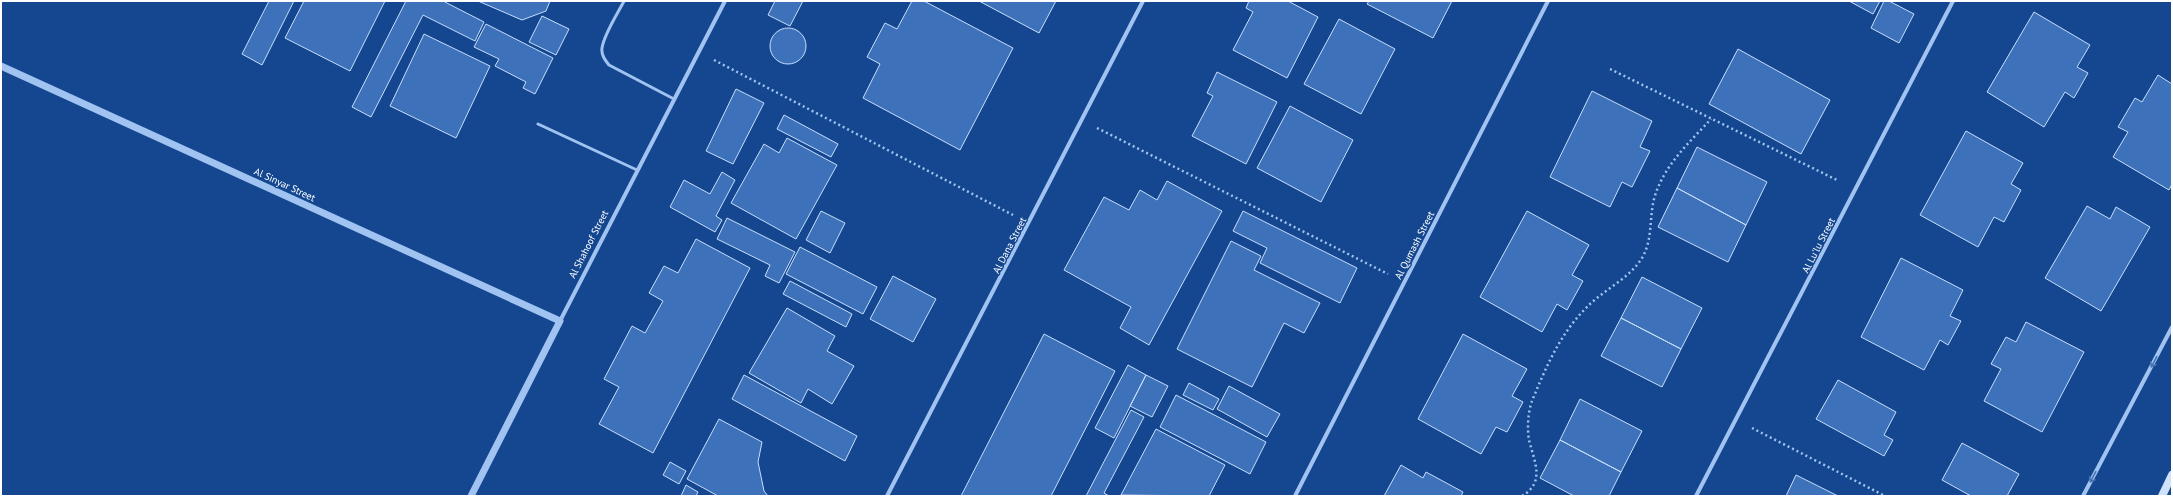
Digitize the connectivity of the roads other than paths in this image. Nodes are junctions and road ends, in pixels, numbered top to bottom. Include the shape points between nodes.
1 (624, 1) edge
2 (725, 1) edge
3 (1143, 1) edge
4 (1548, 1) edge
5 (1953, 1) edge
6 (1, 66) edge
7 (674, 99) junction
8 (538, 124) dead end
9 (637, 170) junction
10 (560, 321) junction
11 (2172, 327) edge
12 (2172, 475) edge
13 (471, 496) edge
14 (887, 496) edge
15 (1295, 496) edge
16 (1696, 496) edge
17 (2083, 496) edge
18 (2162, 496) edge

1 - 7 lane via 605,39 603,57 609,65
2 - 7 street, Al Shahoof Street
3 - 14 street, Al Dana Street
4 - 15 street, Al Qumash Street
5 - 16 street, Al Lu'lu Street
6 - 10 street, Al Sinyar Street
7 - 9 street, Al Shahoof Street
8 - 9 lane
9 - 10 street, Al Shahoof Street
10 - 13 street, Al Shahoof Street
11 -> 17 street
12 - 18 main road

